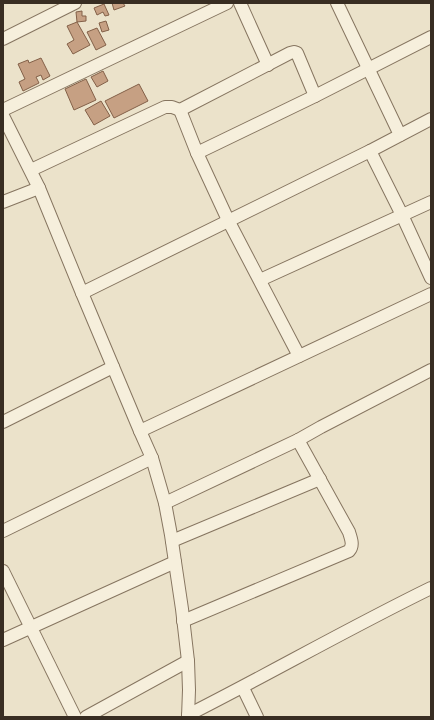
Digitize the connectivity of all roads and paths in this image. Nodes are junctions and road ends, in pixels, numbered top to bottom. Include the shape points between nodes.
1 (75, 3) edge
2 (227, 3) edge
3 (240, 3) edge
4 (341, 4) edge
5 (431, 37) edge
6 (3, 39) edge
7 (268, 65) junction
8 (368, 69) junction
9 (315, 96) junction
10 (3, 110) edge
11 (180, 110) junction
12 (3, 116) edge
13 (431, 119) edge
14 (400, 135) junction
15 (370, 151) junction
16 (197, 153) junction
17 (30, 170) junction
18 (39, 188) junction
19 (3, 202) edge
20 (431, 202) edge
21 (402, 215) junction
22 (228, 220) junction
23 (427, 257) edge
24 (431, 278) edge
25 (260, 280) junction
26 (82, 293) junction
27 (431, 294) edge
28 (299, 356) junction
29 (113, 367) junction
30 (431, 370) edge
31 (3, 422) edge
32 (140, 431) junction
33 (298, 440) junction
34 (152, 458) junction
35 (320, 479) junction
36 (165, 504) junction
37 (3, 531) edge
38 (172, 541) junction
39 (175, 562) junction
40 (3, 571) edge
41 (431, 588) edge
42 (183, 621) junction
43 (31, 627) junction
44 (3, 640) edge
45 (188, 661) junction
46 (242, 688) junction
47 (188, 716) edge
48 (75, 717) edge
49 (86, 717) edge
50 (257, 717) edge

1 - 6 street
2 - 10 street
3 - 7 street
4 - 8 street
5 - 8 street
7 - 9 street via 290,53 297,53
7 - 11 street
8 - 9 street
8 - 14 street
9 - 16 street
11 - 16 street
11 - 17 street via 165,107
12 - 17 street
13 - 14 street
14 - 15 street
15 - 21 street
15 - 22 street
16 - 22 street
17 - 18 street
18 - 19 street
18 - 26 street
20 - 21 street
21 - 23 street
21 - 25 street
22 - 25 street
22 - 26 street
23 - 24 street
25 - 28 street
26 - 29 street
27 - 28 street
28 - 32 street
29 - 31 street
29 - 32 street
30 - 33 street
32 - 34 street
33 - 35 street
33 - 36 street
34 - 36 street
34 - 37 street
35 - 38 street
35 - 42 street via 351,537 351,548
36 - 38 street
38 - 39 street
39 - 42 street
39 - 43 street
40 - 43 street
41 - 46 street
42 - 45 street
43 - 44 street
43 - 48 street
45 - 47 street
45 - 49 street
46 - 47 street
46 - 50 street

